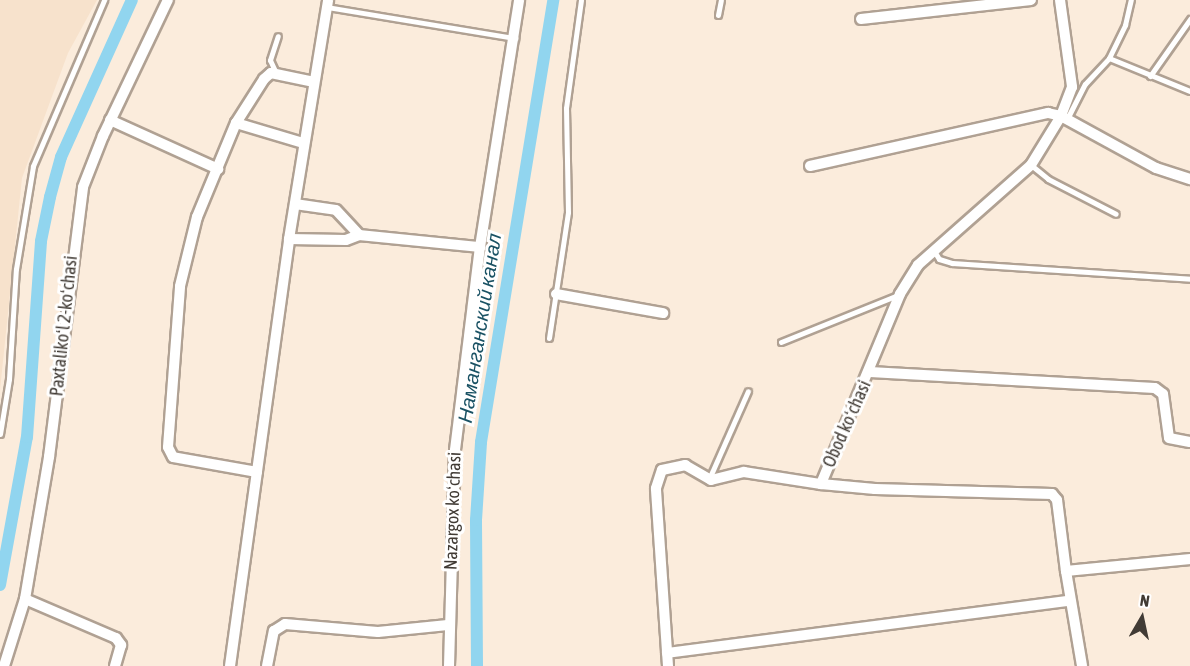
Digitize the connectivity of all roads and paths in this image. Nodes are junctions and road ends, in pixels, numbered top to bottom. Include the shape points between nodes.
1 (104, 0) edge
2 (168, 0) edge
3 (519, 0) edge
4 (581, 0) edge
5 (721, 0) edge
6 (1031, 0) edge
7 (1060, 0) edge
8 (1131, 0) edge
9 (328, 3) edge
10 (718, 15) dead end
11 (861, 19) dead end
12 (1190, 19) edge
13 (278, 36) dead end
14 (515, 38) junction
15 (1109, 58) junction
16 (276, 73) junction
17 (1150, 76) junction
18 (314, 82) junction
19 (1190, 91) edge
20 (1064, 118) junction
21 (110, 120) junction
22 (236, 123) junction
23 (303, 143) junction
24 (1031, 165) junction
25 (810, 166) dead end
26 (218, 169) junction
27 (1190, 179) edge
28 (294, 204) junction
29 (1116, 214) dead end
30 (359, 235) junction
31 (289, 239) junction
32 (480, 247) junction
33 (934, 251) junction
34 (1190, 279) edge
35 (556, 294) junction
36 (900, 294) junction
37 (663, 313) dead end
38 (549, 338) dead end
39 (781, 342) dead end
40 (870, 372) junction
41 (748, 391) dead end
42 (0, 434) edge
43 (1190, 442) edge
44 (257, 472) junction
45 (710, 479) junction
46 (821, 484) junction
47 (1190, 559) edge
48 (1066, 571) junction
49 (25, 599) junction
50 (1070, 601) junction
51 (448, 626) junction
52 (667, 653) junction
53 (4, 666) edge
54 (115, 666) edge
55 (230, 666) edge
56 (267, 666) edge
57 (449, 666) edge
58 (668, 666) edge
59 (1082, 666) edge

1 - 42 lane via 33,166 16,269 9,379
2 - 21 street, Paxtalikoʻl 2-koʻchasi
3 - 14 street, Nazargox koʻchasi
4 - 35 lane via 566,108 568,212
5 - 10 lane
6 - 11 street
7 - 20 street, Obod koʻchasi via 1072,87
8 - 15 lane via 1125,25
9 - 14 lane
9 - 18 street
12 - 17 lane
13 - 16 lane via 270,60
14 - 32 street, Nazargox koʻchasi
15 - 17 lane
15 - 20 lane via 1085,84
16 - 18 street
16 - 22 street via 264,79
17 - 19 lane
18 - 23 street
20 - 24 street, Obod koʻchasi
20 - 25 street via 1048,113 1024,115
20 - 27 street via 1156,168
21 - 26 street
21 - 49 street, Paxtalikoʻl 2-koʻchasi via 83,187 49,457
22 - 23 street
22 - 26 street
23 - 28 street
24 - 29 lane via 1048,179
24 - 33 street, Obod koʻchasi
26 - 44 street via 186,247 168,447 173,457
28 - 30 street via 336,210
28 - 31 street
30 - 31 street via 346,240
30 - 32 street
31 - 44 street
32 - 51 street, Nazargox koʻchasi via 455,450
33 - 34 lane via 939,259 952,263
33 - 36 street, Obod koʻchasi via 918,265
35 - 37 street
35 - 38 lane
36 - 39 lane
36 - 40 street, Obod koʻchasi
40 - 43 street via 1155,388 1163,394 1169,438
40 - 46 street, Obod koʻchasi
41 - 45 lane
44 - 55 street
45 - 46 street via 744,472
45 - 52 street via 685,465 669,466 657,476
46 - 48 street, Obod koʻchasi via 1052,494 1057,500
47 - 48 street
48 - 50 street
49 - 53 street, Paxtalikoʻl 2-koʻchasi
49 - 54 street via 116,638 121,645
50 - 52 street
50 - 59 street
51 - 56 street via 378,632 285,624 274,631
51 - 57 street, Nazargox koʻchasi
52 - 58 street

